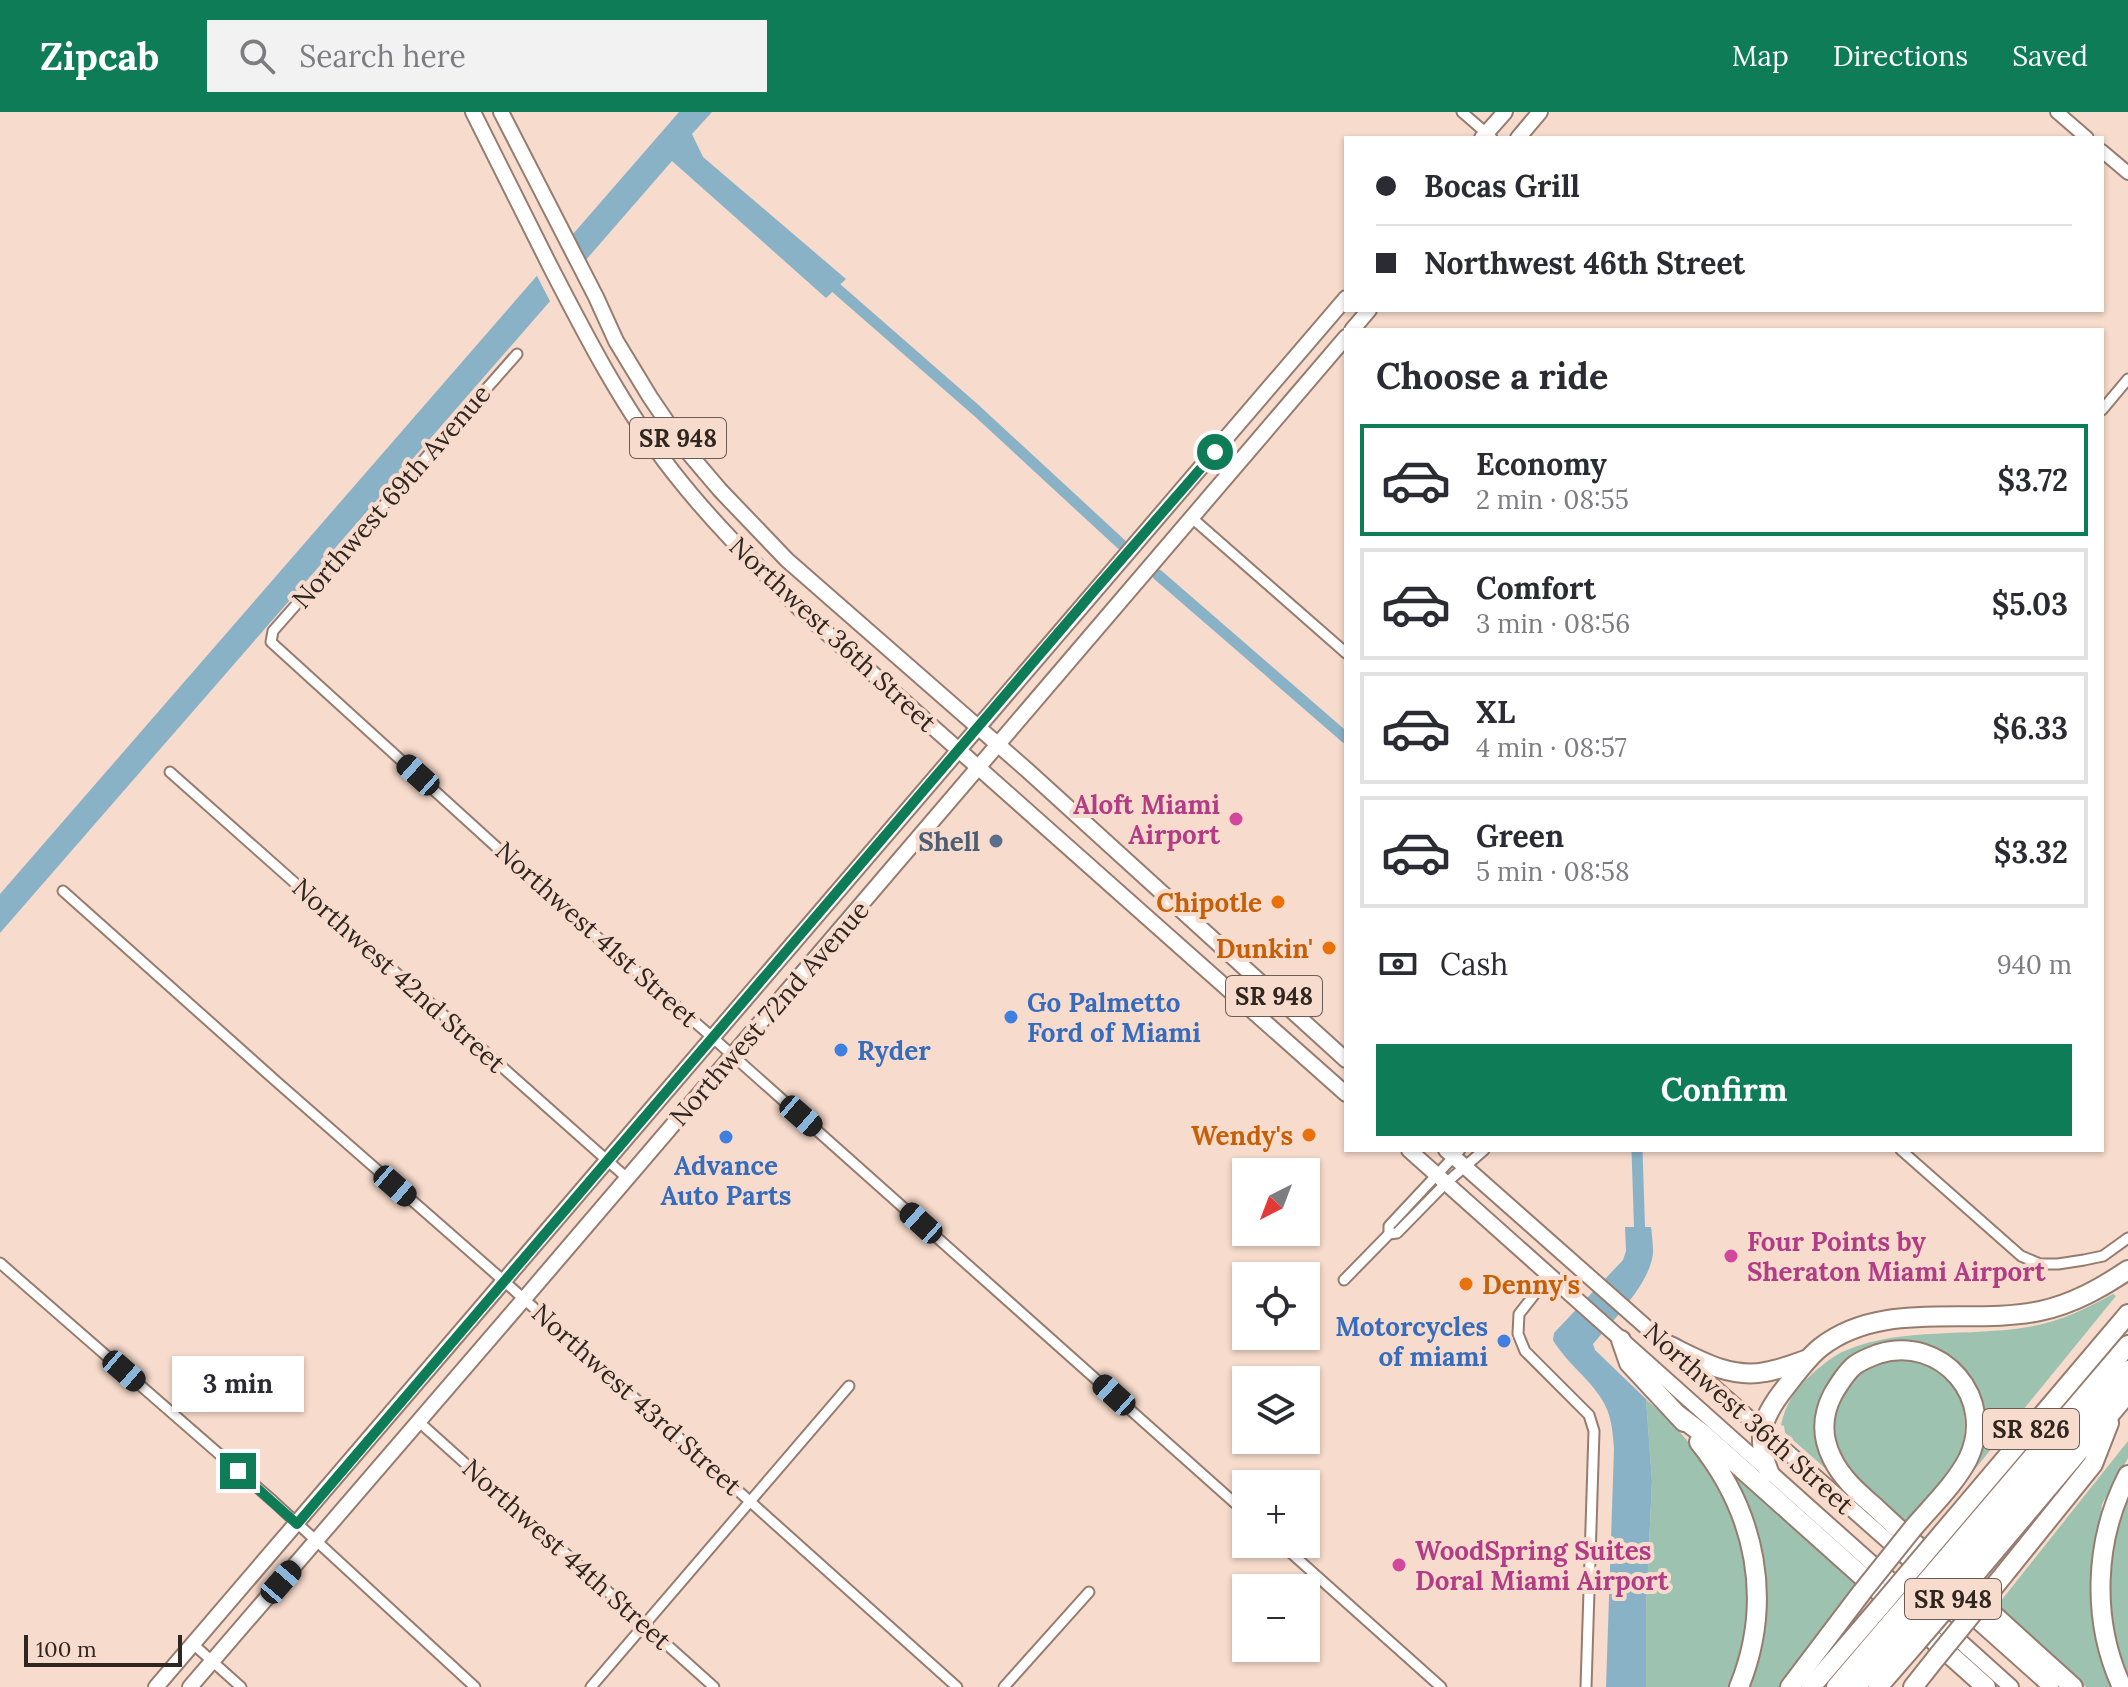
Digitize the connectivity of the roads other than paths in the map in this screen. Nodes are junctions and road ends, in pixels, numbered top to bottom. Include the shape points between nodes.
1 (473, 112) edge
2 (501, 112) edge
3 (1462, 112) edge
4 (1505, 112) edge
5 (1540, 112) edge
6 (2057, 112) edge
7 (1487, 136) edge
8 (1520, 136) edge
9 (2085, 136) edge
10 (2104, 153) edge
11 (2128, 173) edge
12 (1342, 303) edge
13 (1344, 339) edge
14 (517, 354) dead end
15 (2128, 379) edge
16 (2104, 408) edge
17 (1192, 518) junction
18 (271, 642) joint
19 (1344, 651) edge
20 (978, 728) junction
21 (998, 745) junction
22 (959, 749) junction
23 (979, 767) junction
24 (170, 772) dead end
25 (63, 891) dead end
26 (712, 1037) junction
27 (732, 1054) junction
28 (1344, 1058) edge
29 (1326, 1076) junction
30 (1344, 1092) edge
31 (1411, 1152) edge
32 (1453, 1152) edge
33 (1482, 1152) edge
34 (1903, 1152) edge
35 (608, 1161) junction
36 (1466, 1167) junction
37 (627, 1178) junction
38 (1441, 1179) junction
39 (2128, 1238) edge
40 (0, 1263) edge
41 (2128, 1270) edge
42 (1549, 1276) junction
43 (1344, 1280) dead end
44 (505, 1282) junction
45 (524, 1299) junction
46 (2128, 1314) edge
47 (1621, 1340) junction
48 (1666, 1344) junction
49 (2128, 1345) edge
50 (1808, 1359) junction
51 (2128, 1370) edge
52 (849, 1386) dead end
53 (2122, 1400) edge
54 (1678, 1415) junction
55 (386, 1420) junction
56 (418, 1421) junction
57 (1762, 1429) junction
58 (1769, 1472) junction
59 (2128, 1475) edge
60 (749, 1500) junction
61 (1232, 1500) edge
62 (297, 1524) junction
63 (315, 1542) junction
64 (1297, 1558) edge
65 (1953, 1561) junction
66 (1089, 1592) dead end
67 (645, 1624) junction
68 (1898, 1625) junction
69 (193, 1644) junction
70 (212, 1661) junction
71 (156, 1687) edge
72 (190, 1687) edge
73 (241, 1687) edge
74 (475, 1687) edge
75 (591, 1687) edge
76 (714, 1687) edge
77 (957, 1687) edge
78 (1004, 1687) edge
79 (1441, 1687) edge
80 (1586, 1687) edge
81 (1739, 1687) edge
82 (1790, 1687) edge
83 (1811, 1687) edge
84 (1836, 1687) edge
85 (1856, 1687) edge
86 (1878, 1687) edge
87 (1913, 1687) edge
88 (1986, 1687) edge
89 (2011, 1687) edge
90 (2051, 1687) edge
91 (2073, 1687) edge
92 (2122, 1687) edge

1 - 22 main road, Northwest 36th Street / SR 948 via 594,353 671,471 801,610
2 - 20 main road, Northwest 36th Street / SR 948 via 616,341 686,450 787,560
3 - 7 street
4 - 7 main road
5 - 8 main road
6 - 9 street
10 - 11 street
12 - 20 main road, Northwest 72nd Avenue
13 - 17 main road, Northwest 72nd Avenue
14 - 18 street, Northwest 69th Avenue via 273,631
15 - 16 street
17 - 19 street
17 - 21 main road, Northwest 72nd Avenue
18 - 26 street, Northwest 41st Street
20 - 21 main road, Northwest 36th Street / SR 948
20 - 22 main road, Northwest 72nd Avenue
21 - 23 main road, Northwest 72nd Avenue
21 - 28 main road, Northwest 36th Street / SR 948
22 - 23 main road, Northwest 36th Street / SR 948
22 - 26 main road, Northwest 72nd Avenue
23 - 27 main road, Northwest 72nd Avenue
23 - 29 main road, Northwest 36th Street / SR 948
24 - 35 street, Northwest 42nd Street
25 - 44 street, Northwest 43rd Street
26 - 27 street, Northwest 41st Street
26 - 35 main road, Northwest 72nd Avenue
27 - 37 main road, Northwest 72nd Avenue
27 - 61 street, Northwest 41st Street
28 - 29 main road
29 - 30 main road, Northwest 36th Street / SR 948
31 - 38 main road, Northwest 36th Street
32 - 36 main road, Northwest 36th Street / SR 948
32 - 38 street
33 - 36 street
34 - 39 street via 2021,1256 2040,1264 2103,1256
35 - 37 street, Northwest 42nd Street
35 - 44 main road, Northwest 72nd Avenue
36 - 38 street
36 - 48 main road, Northwest 36th Street / SR 948
37 - 45 main road, Northwest 72nd Avenue
38 - 42 main road, Northwest 36th Street
38 - 43 street via 1389,1226 1389,1234
40 - 62 street
41 - 50 highway via 2080,1298 2040,1311 1889,1319 1859,1326
42 - 47 main road, Northwest 36th Street
42 - 80 street via 1519,1314 1518,1334 1525,1351 1589,1415 1594,1431
44 - 45 street, Northwest 43rd Street
44 - 55 main road, Northwest 72nd Avenue
45 - 56 main road, Northwest 72nd Avenue
45 - 60 street, Northwest 43rd Street
46 - 65 highway, SR 826
47 - 54 highway via 1629,1363
47 - 58 main road, Northwest 36th Street
48 - 50 highway via 1740,1373 1763,1373
48 - 57 main road, Northwest 36th Street / SR 948
49 - 65 highway
50 - 57 highway via 1769,1409
51 - 65 highway
52 - 60 street
53 - 65 highway, SR 826
53 - 87 highway, bridge via 2093,1464
54 - 81 highway via 1727,1482 1751,1545 1757,1606
54 - 88 highway
55 - 56 main road via 399,1416
55 - 62 main road, Northwest 72nd Avenue
56 - 63 main road, Northwest 72nd Avenue
56 - 67 street, Northwest 44th Street
57 - 58 highway
57 - 90 main road, Northwest 36th Street / SR 948
58 - 89 main road, Northwest 36th Street
59 - 92 highway via 2110,1517 2101,1584 2108,1649
60 - 67 street
60 - 77 street, Northwest 43rd Street
62 - 63 street
62 - 69 main road, Northwest 72nd Avenue
63 - 70 main road, Northwest 72nd Avenue
63 - 74 street
64 - 79 street
65 - 68 highway, SR 826, bridge
65 - 68 highway, SR 826, bridge
66 - 78 street
67 - 75 street
67 - 76 street, Northwest 44th Street
68 - 83 highway, SR 826
68 - 84 highway
68 - 85 highway
68 - 86 highway, SR 826
69 - 70 street
69 - 71 main road, Northwest 72nd Avenue
70 - 72 main road, Northwest 72nd Avenue
70 - 73 street
82 - 91 highway, bridge via 1862,1592 1914,1527 1957,1477 1968,1458 1975,1417 1963,1383 1936,1358 1907,1350 1870,1357 1842,1380 1823,1430 1832,1460 1842,1476

